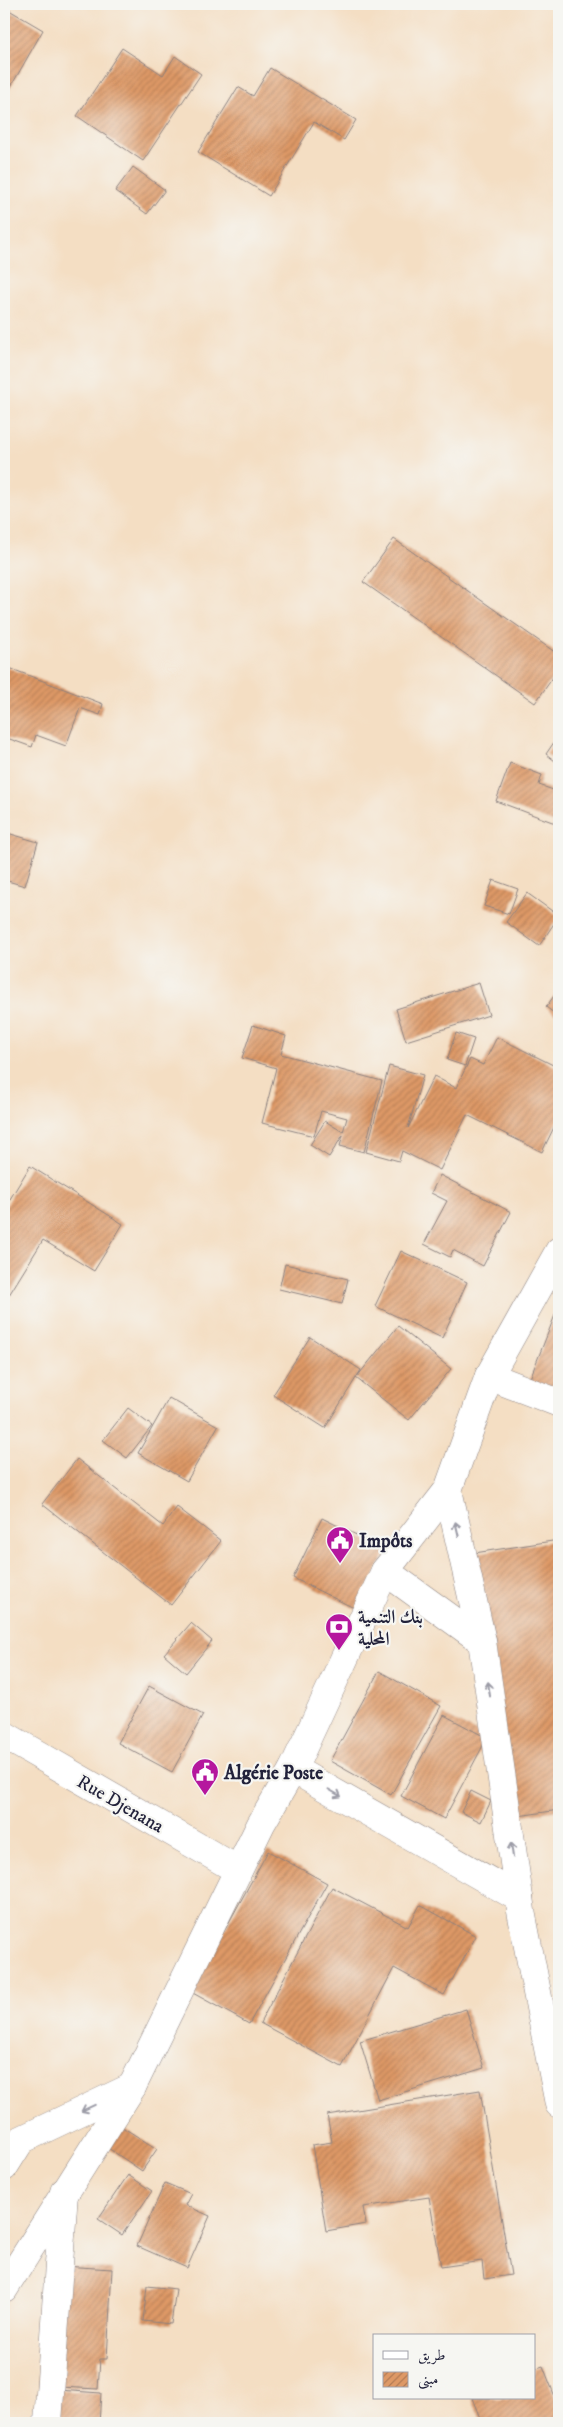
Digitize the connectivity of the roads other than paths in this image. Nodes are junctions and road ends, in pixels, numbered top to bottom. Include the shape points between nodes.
1 (559, 1251) edge
2 (489, 1376) junction
3 (559, 1403) edge
4 (448, 1490) junction
5 (385, 1571) junction
6 (482, 1641) junction
7 (4, 1735) edge
8 (293, 1768) junction
9 (238, 1870) junction
10 (519, 1898) junction
11 (132, 2087) junction
12 (559, 2104) edge
13 (4, 2167) edge
14 (64, 2192) junction
15 (4, 2289) edge
16 (48, 2423) edge

1 - 2 street
2 - 3 street
2 - 4 street
4 - 5 street
6 -> 4 street
5 - 6 street
5 - 8 street
10 -> 6 street
7 - 9 street, Rue Djenana
8 - 9 street
8 -> 10 street
9 - 11 street
10 - 12 street
11 -> 13 street via 21,2140
11 - 14 street
14 - 15 street
14 - 16 street

